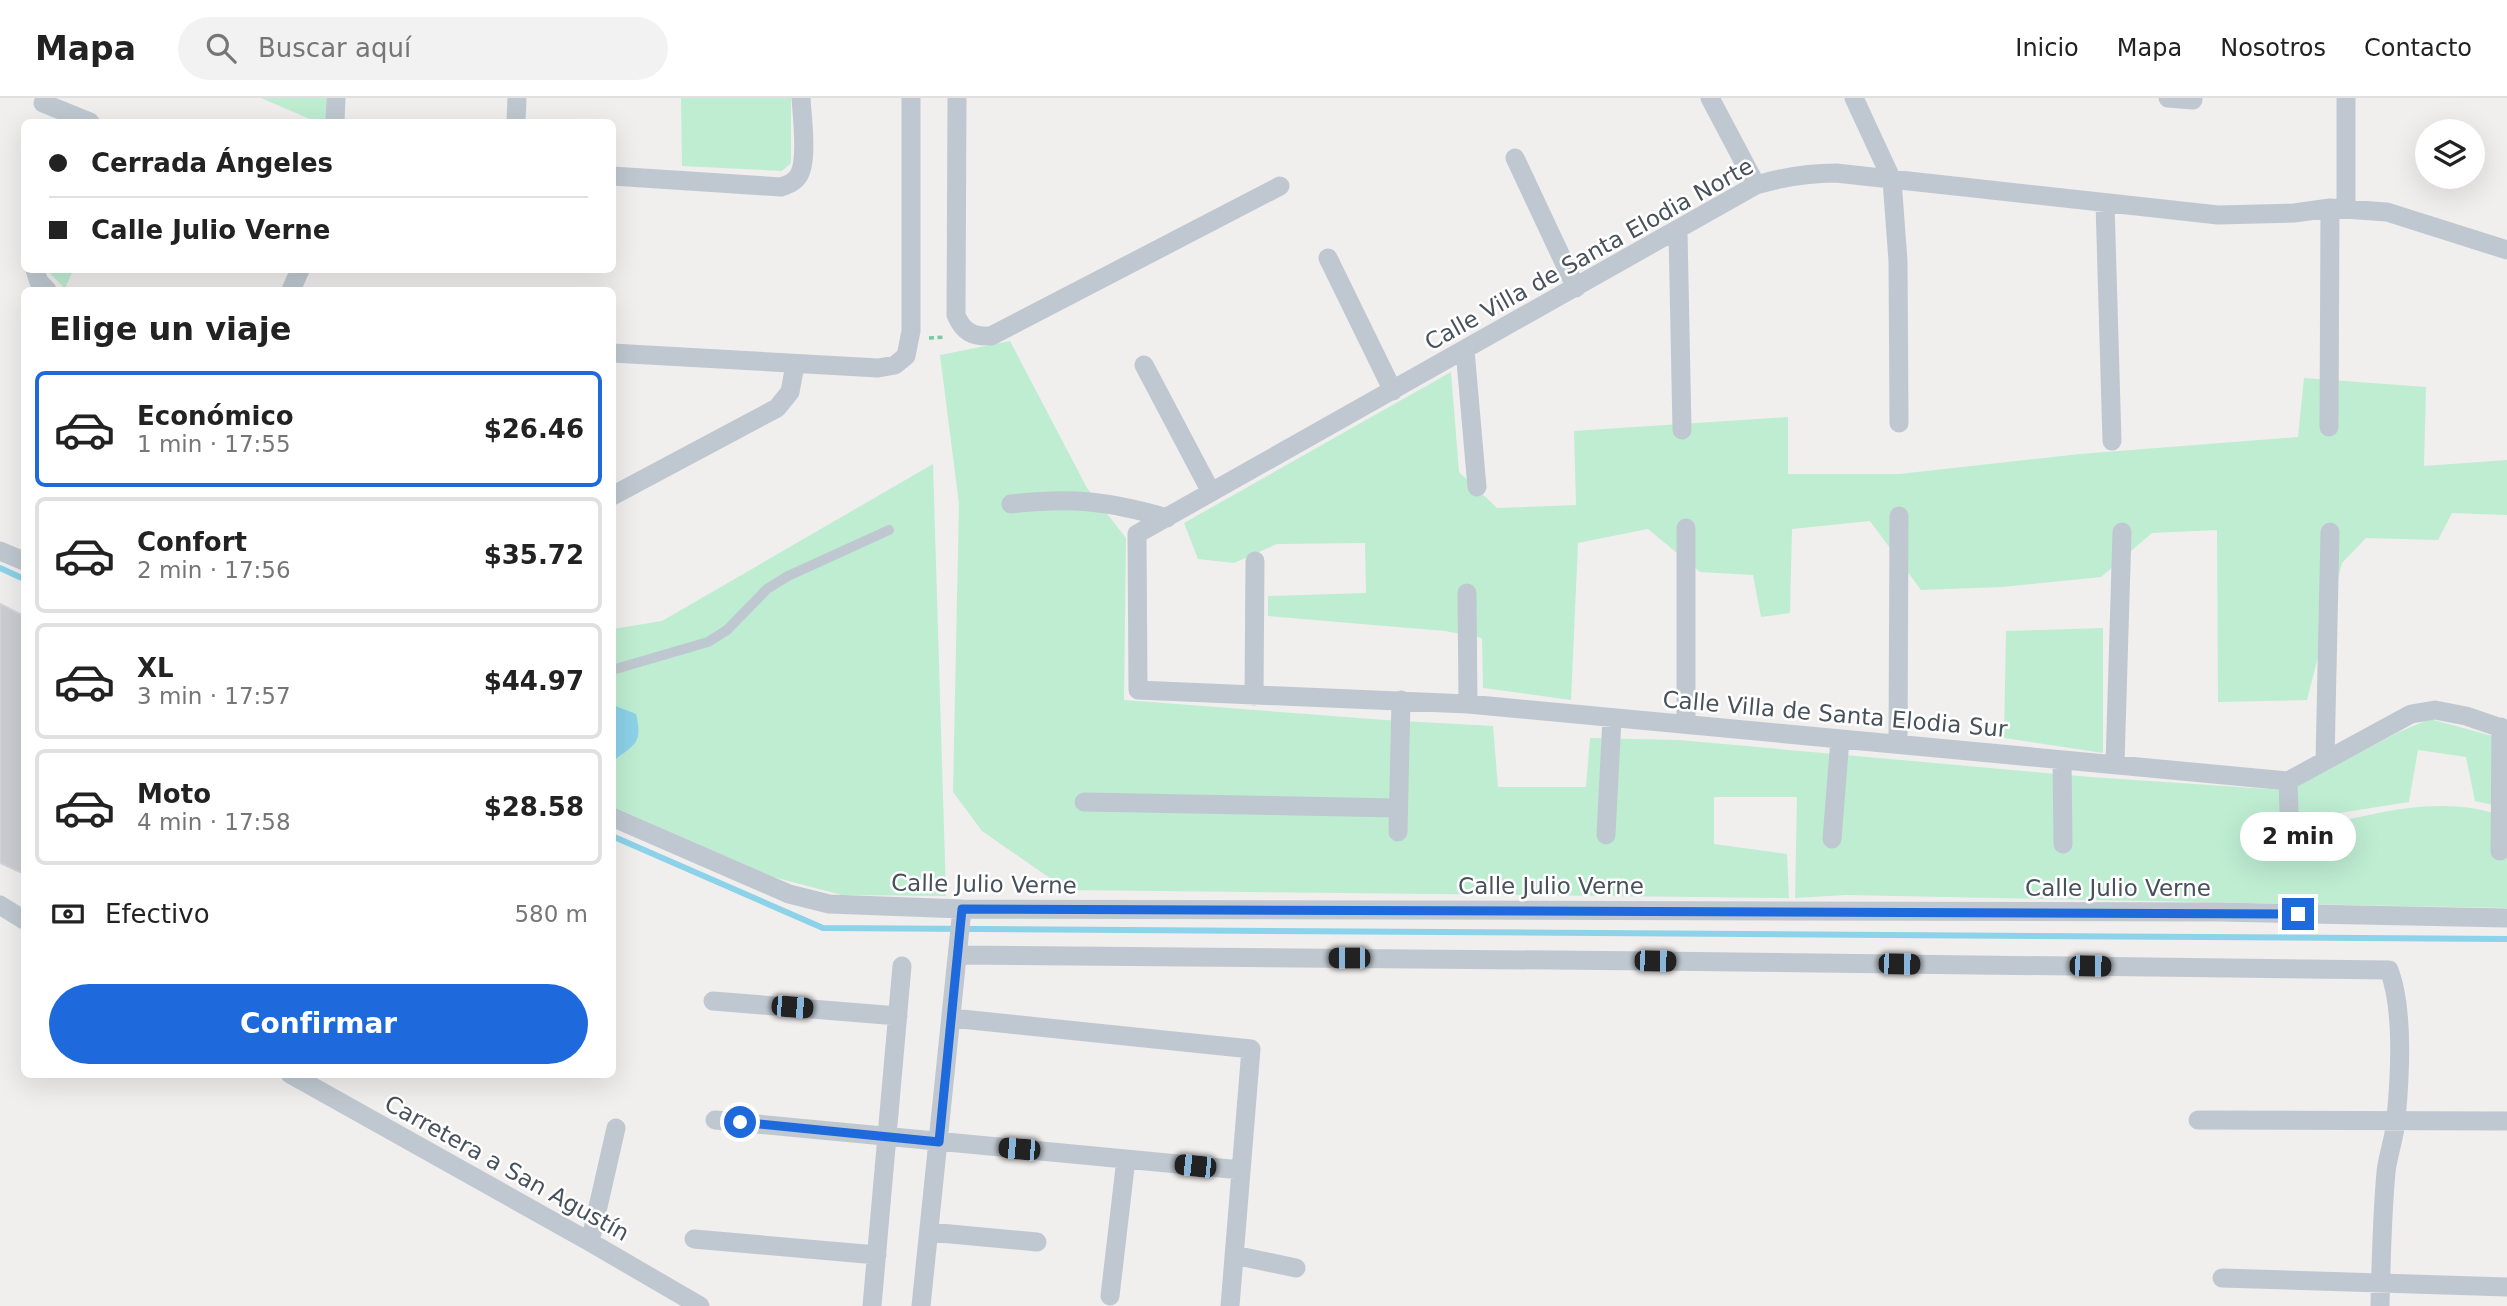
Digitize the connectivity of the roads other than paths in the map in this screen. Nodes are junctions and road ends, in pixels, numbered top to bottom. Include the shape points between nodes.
1 (336, 98) edge
2 (517, 98) edge
3 (801, 98) edge
4 (911, 98) edge
5 (957, 98) edge
6 (1710, 98) edge
7 (1854, 98) edge
8 (2168, 98) edge
9 (2346, 98) edge
10 (43, 100) edge
11 (2193, 100) dead end
12 (42, 119) edge
13 (84, 119) edge
14 (335, 119) edge
15 (516, 119) edge
16 (1515, 158) dead end
17 (616, 176) edge
18 (1892, 180) junction
19 (1756, 185) junction
20 (1280, 186) dead end
21 (2105, 203) junction
22 (2338, 208) junction
23 (1678, 231) junction
24 (2507, 250) edge
25 (1328, 258) dead end
26 (1576, 288) junction
27 (1465, 350) junction
28 (616, 353) edge
29 (795, 365) junction
30 (1144, 365) dead end
31 (1393, 391) junction
32 (1899, 423) dead end
33 (2329, 427) dead end
34 (1682, 430) dead end
35 (2112, 441) dead end
36 (1477, 487) dead end
37 (1211, 492) junction
38 (616, 494) edge
39 (1011, 504) dead end
40 (1899, 516) dead end
41 (1167, 518) junction
42 (1686, 528) dead end
43 (889, 530) dead end
44 (2122, 532) dead end
45 (2330, 532) dead end
46 (0, 551) edge
47 (21, 561) edge
48 (1255, 561) dead end
49 (1467, 593) dead end
50 (616, 669) edge
51 (1138, 691) joint
52 (1254, 696) junction
53 (1401, 700) junction
54 (1468, 704) junction
55 (1612, 718) junction
56 (1686, 724) junction
57 (2504, 729) edge
58 (1840, 739) junction
59 (1898, 744) junction
60 (2062, 760) junction
61 (2325, 761) junction
62 (2115, 764) junction
63 (2288, 781) junction
64 (1084, 802) dead end
65 (1398, 808) junction
66 (616, 819) edge
67 (1398, 832) dead end
68 (1606, 835) dead end
69 (1832, 839) dead end
70 (2290, 843) dead end
71 (2063, 844) dead end
72 (2500, 851) dead end
73 (0, 905) edge
74 (962, 914) junction
75 (21, 917) edge
76 (2507, 918) edge
77 (959, 948) junction
78 (902, 966) dead end
79 (713, 1001) dead end
80 (898, 1016) junction
81 (952, 1018) junction
82 (297, 1078) edge
83 (715, 1120) dead end
84 (2198, 1120) dead end
85 (2396, 1121) junction
86 (2507, 1121) edge
87 (616, 1128) dead end
88 (887, 1137) junction
89 (939, 1142) junction
90 (1126, 1159) junction
91 (1241, 1170) junction
92 (929, 1232) junction
93 (694, 1239) dead end
94 (590, 1242) junction
95 (1037, 1242) dead end
96 (877, 1255) junction
97 (1234, 1255) junction
98 (1296, 1268) dead end
99 (2222, 1278) dead end
100 (2381, 1283) junction
101 (2507, 1287) edge
102 (1110, 1296) dead end
103 (700, 1306) edge
104 (872, 1306) edge
105 (921, 1306) edge
106 (1230, 1306) edge
107 (2380, 1306) edge

1 - 14 street
2 - 15 street
3 - 17 street via 803,163 792,183 781,187
4 - 29 street via 911,331 906,356 895,365 878,368
5 - 20 street via 956,314 965,331 978,337 991,336
6 - 19 street
7 - 18 street
8 - 11 street
9 - 22 street
10 - 12 street
10 - 13 street
16 - 26 street
18 - 19 street, Calle Villa de Santa Elodia Norte via 1810,173
18 - 21 street, Calle Villa de Santa Elodia Norte
18 - 32 street via 1900,328
19 - 23 street, Calle Villa de Santa Elodia Norte
21 - 22 street, Calle Villa de Santa Elodia Norte via 2218,215
21 - 35 street
22 - 24 street, Calle Villa de Santa Elodia Norte via 2386,212
22 - 33 street
23 - 26 street, Calle Villa de Santa Elodia Norte
23 - 34 street
25 - 31 street
26 - 27 street, Calle Villa de Santa Elodia Norte
27 - 31 street, Calle Villa de Santa Elodia Norte
27 - 36 street
28 - 29 street
29 - 38 street via 790,391 777,408
30 - 37 street
31 - 37 street, Calle Villa de Santa Elodia Norte
37 - 41 street, Calle Villa de Santa Elodia Norte
39 - 41 street via 1090,500
40 - 59 street
41 - 51 street, Calle Villa de Santa Elodia Norte via 1137,534
42 - 56 street
43 - 50 lane via 788,576 708,642
44 - 62 street
45 - 61 street
46 - 47 street
48 - 52 street
49 - 54 street
51 - 52 street, Calle Villa de Santa Elodia Sur
52 - 53 street, Calle Villa de Santa Elodia Sur
53 - 54 street, Calle Villa de Santa Elodia Sur
53 - 65 street
54 - 55 street, Calle Villa de Santa Elodia Sur
55 - 56 street, Calle Villa de Santa Elodia Sur
55 - 68 street
56 - 58 street, Calle Villa de Santa Elodia Sur
57 - 61 street via 2435,710 2410,714
57 - 72 street
58 - 59 street, Calle Villa de Santa Elodia Sur
58 - 69 street
59 - 60 street, Calle Villa de Santa Elodia Sur
60 - 62 street, Calle Villa de Santa Elodia Sur
60 - 71 street
61 - 63 street
62 - 63 street, Calle Villa de Santa Elodia Sur
63 - 70 street
64 - 65 street
65 - 67 street
66 - 74 street, Calle Julio Verne via 789,894 829,904
73 - 75 street
74 - 76 street, Calle Julio Verne via 2220,912
74 - 77 street
77 - 81 street
77 - 85 street via 2389,970 2398,1010
78 - 80 street
79 - 80 street
80 - 88 street
81 - 89 street
81 - 91 street via 1251,1049
82 - 94 street, Carretera a San Agustín
83 - 88 street
84 - 85 street
85 - 86 street
85 - 100 street via 2386,1168
87 - 94 street
88 - 89 street
88 - 96 street
89 - 90 street
89 - 92 street
90 - 91 street
90 - 102 street
91 - 97 street
92 - 95 street
92 - 105 street
93 - 96 street
94 - 103 street, Carretera a San Agustín
96 - 104 street
97 - 98 street
97 - 106 street
99 - 100 street
100 - 101 street
100 - 107 street

